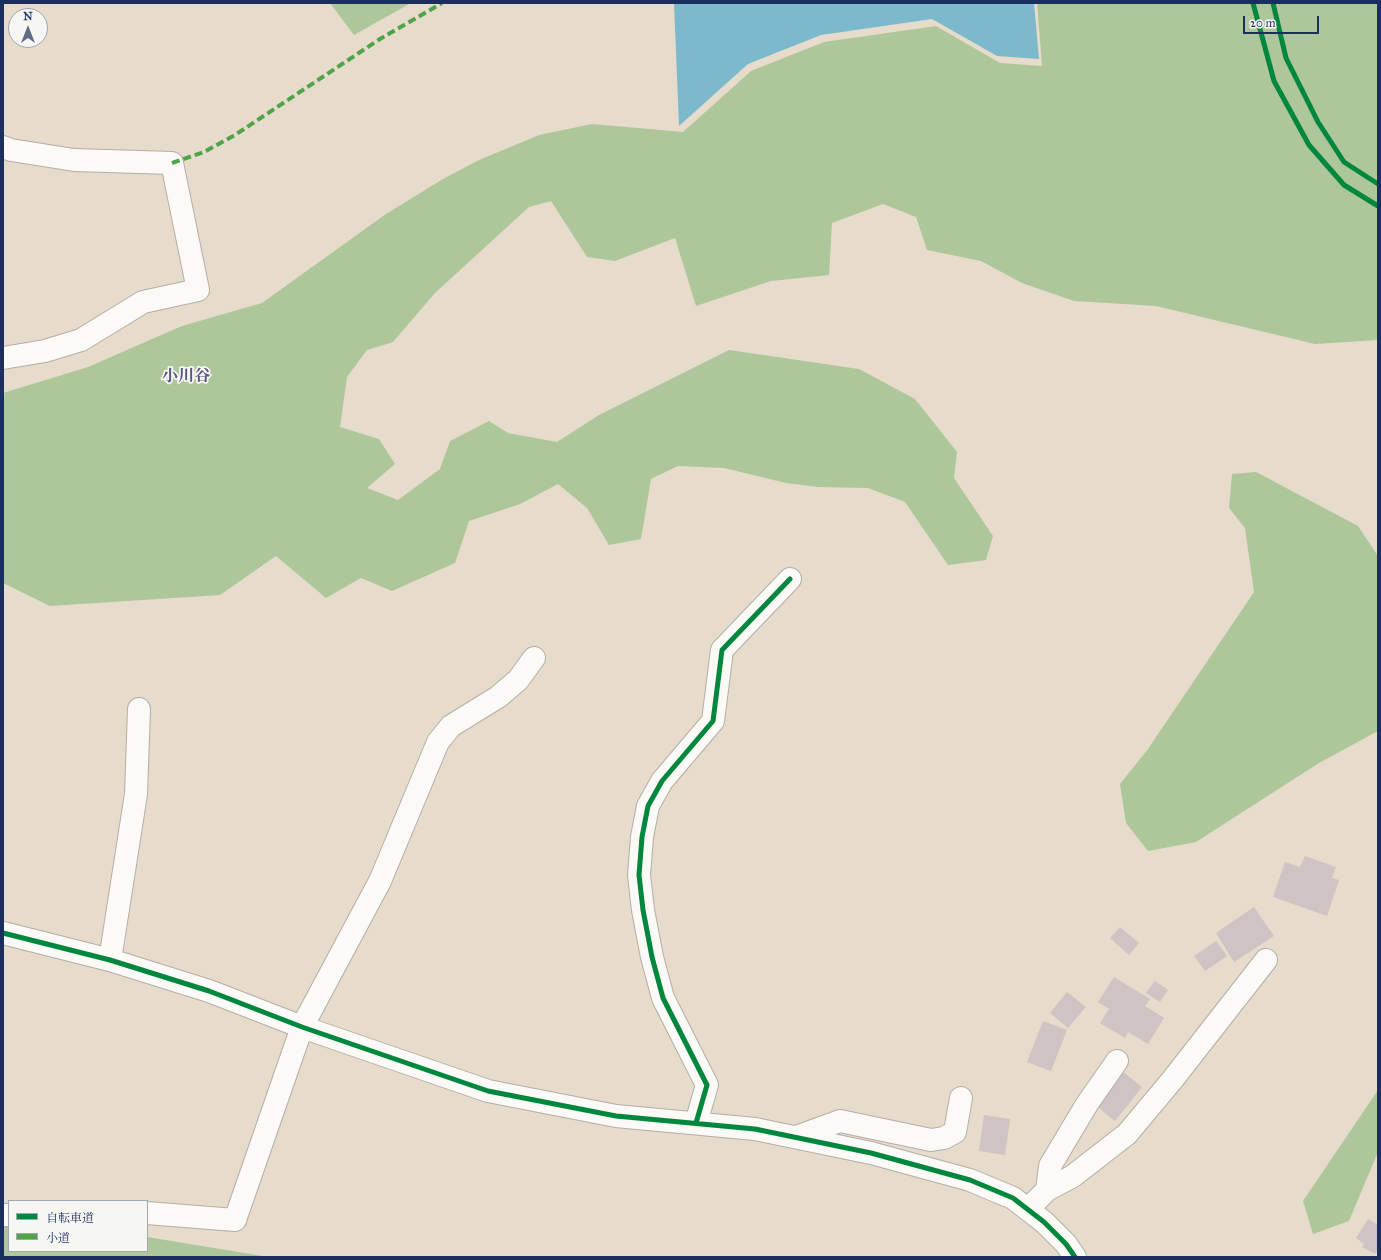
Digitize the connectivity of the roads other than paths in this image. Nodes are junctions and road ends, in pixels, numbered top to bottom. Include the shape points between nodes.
1 (3, 147) edge
2 (3, 358) edge
3 (790, 579) dead end
4 (534, 658) dead end
5 (139, 709) dead end
6 (3, 933) edge
7 (110, 960) junction
8 (1266, 960) dead end
9 (302, 1027) junction
10 (1117, 1061) dead end
11 (961, 1098) dead end
12 (696, 1123) junction
13 (795, 1137) junction
14 (1047, 1190) junction
15 (1028, 1209) junction
16 (148, 1213) edge
17 (1075, 1257) edge

1 - 2 street via 74,160 172,163 198,290 143,302 81,340 45,351
3 - 12 street via 722,650 713,721 662,781 648,806 642,837 640,882 643,910 663,998 707,1085
4 - 9 street via 513,684 498,697 451,726 438,742 380,881
5 - 7 street via 136,794
6 - 7 street
7 - 9 street via 209,991
8 - 14 street via 1127,1134 1073,1176
9 - 12 street via 488,1091 616,1116
9 - 16 street via 235,1220
10 - 14 street via 1087,1104 1050,1166
11 - 13 street via 955,1132 944,1138 931,1140 840,1121
12 - 13 street via 755,1128
13 - 15 street via 871,1153 970,1180 1013,1198
14 - 15 street
15 - 17 street via 1066,1244

